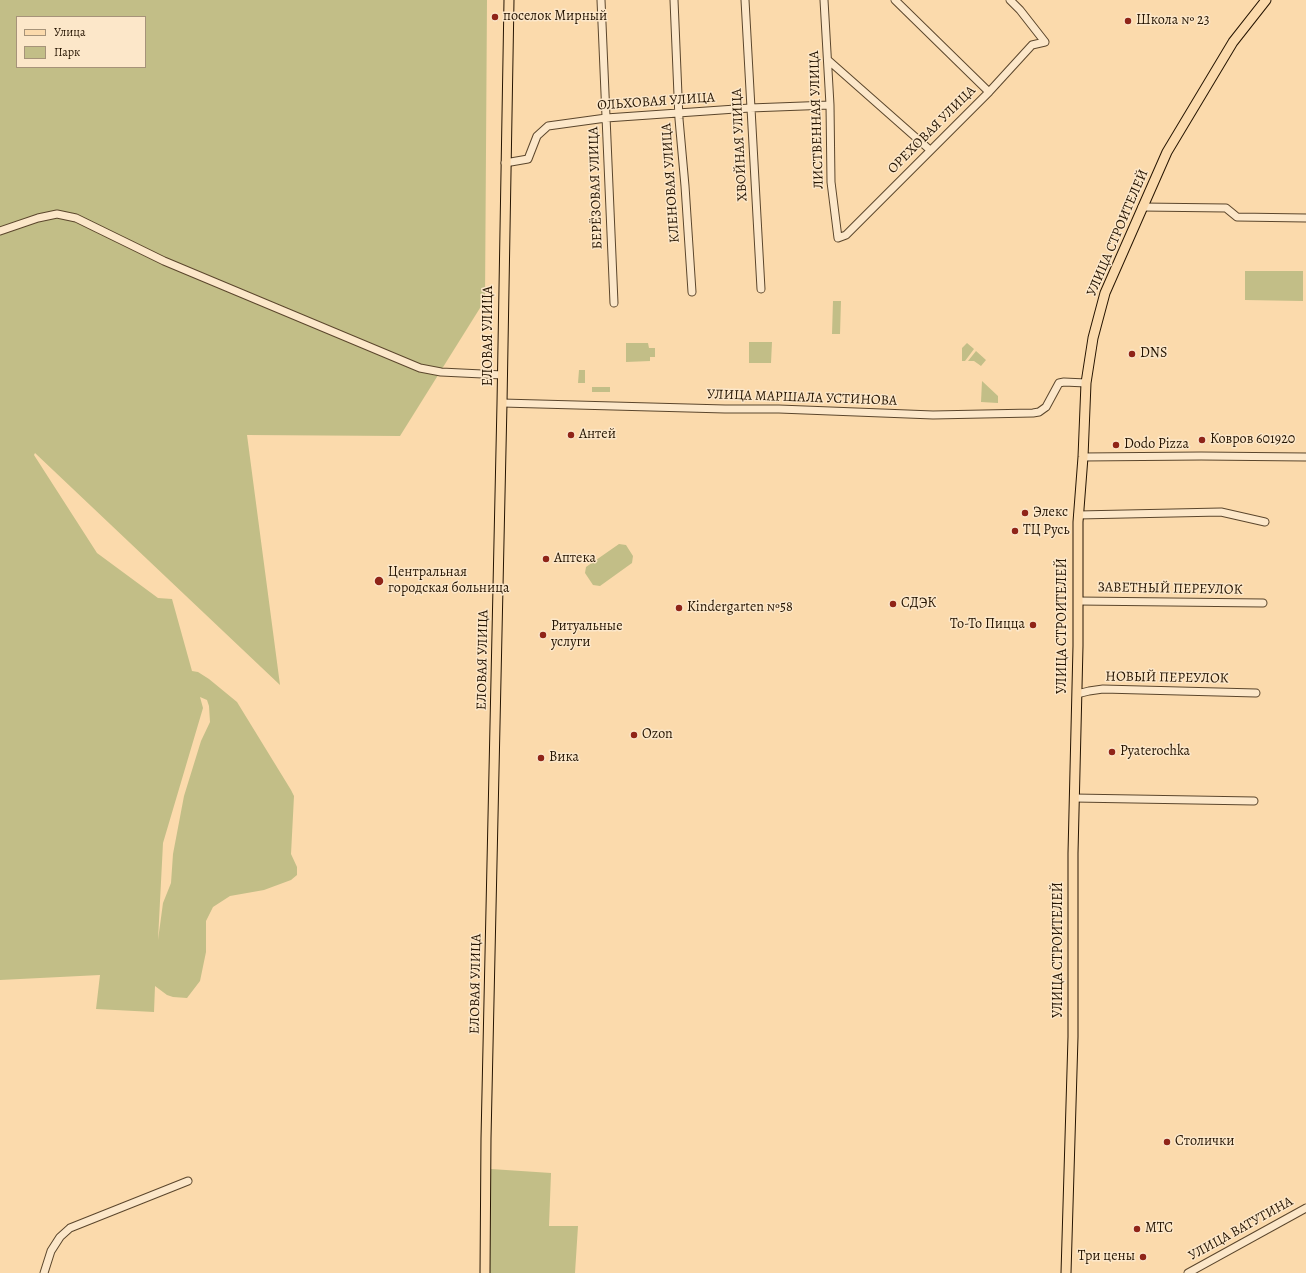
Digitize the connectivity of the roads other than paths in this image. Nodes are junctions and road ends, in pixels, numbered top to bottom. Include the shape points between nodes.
1 (508, 0) edge
2 (600, 0) edge
3 (674, 0) edge
4 (744, 0) edge
5 (824, 0) edge
6 (895, 0) edge
7 (1010, 0) edge
8 (1266, 0) edge
9 (828, 60) junction
10 (989, 92) junction
11 (830, 105) junction
12 (750, 108) junction
13 (679, 114) junction
14 (606, 118) junction
15 (930, 150) junction
16 (505, 163) junction
17 (1142, 207) junction
18 (1306, 218) edge
19 (0, 230) edge
20 (838, 238) joint
21 (761, 289) dead end
22 (692, 292) dead end
23 (614, 303) dead end
24 (503, 375) junction
25 (1086, 382) junction
26 (502, 402) junction
27 (1083, 457) junction
28 (1306, 457) edge
29 (1078, 514) junction
30 (1265, 522) dead end
31 (1078, 601) junction
32 (1263, 602) dead end
33 (1256, 693) dead end
34 (1077, 694) junction
35 (1074, 798) junction
36 (1254, 801) dead end
37 (188, 1181) dead end
38 (1306, 1208) edge
39 (44, 1273) edge
40 (485, 1273) edge
41 (1066, 1273) edge
42 (1188, 1273) edge

1 - 16 main road, ЕЛОВАЯ УЛИЦА
2 - 14 street, БЕРЁЗОВАЯ УЛИЦА
3 - 13 street, КЛЕНОВАЯ УЛИЦА
4 - 12 street, ХВОЙНАЯ УЛИЦА
5 - 9 street, ЛИСТВЕННАЯ УЛИЦА
6 - 10 street
7 - 10 street, ОРЕХОВАЯ УЛИЦА via 1045,42 1032,45
8 - 17 main road, УЛИЦА СТРОИТЕЛЕЙ via 1233,42 1167,152
9 - 11 street, ЛИСТВЕННАЯ УЛИЦА
9 - 15 street
10 - 15 street, ОРЕХОВАЯ УЛИЦА
11 - 12 street, ОЛЬХОВАЯ УЛИЦА
11 - 20 street, ЛИСТВЕННАЯ УЛИЦА via 831,182
12 - 13 street, ОЛЬХОВАЯ УЛИЦА
12 - 21 street, ХВОЙНАЯ УЛИЦА
13 - 14 street, ОЛЬХОВАЯ УЛИЦА
13 - 22 street, КЛЕНОВАЯ УЛИЦА
14 - 16 street, ОЛЬХОВАЯ УЛИЦА via 548,126 537,136 528,159
14 - 23 street, БЕРЁЗОВАЯ УЛИЦА
15 - 20 street, ОРЕХОВАЯ УЛИЦА via 846,236
16 - 24 main road, ЕЛОВАЯ УЛИЦА
17 - 18 street via 1226,208 1237,217
17 - 25 main road, УЛИЦА СТРОИТЕЛЕЙ via 1105,293 1093,338
19 - 24 street via 57,214 76,218 164,261 420,368 441,372
24 - 26 main road, ЕЛОВАЯ УЛИЦА
25 - 26 street, УЛИЦА МАРШАЛА УСТИНОВА via 1060,383 1046,407 1033,413 932,415
25 - 27 main road, УЛИЦА СТРОИТЕЛЕЙ
26 - 40 main road, ЕЛОВАЯ УЛИЦА
27 - 28 street
27 - 29 main road, УЛИЦА СТРОИТЕЛЕЙ
29 - 30 street via 1221,512
29 - 31 main road, УЛИЦА СТРОИТЕЛЕЙ
31 - 32 street, ЗАВЕТНЫЙ ПЕРЕУЛОК
31 - 34 main road, УЛИЦА СТРОИТЕЛЕЙ
33 - 34 street, НОВЫЙ ПЕРЕУЛОК via 1103,689
34 - 35 main road, УЛИЦА СТРОИТЕЛЕЙ
35 - 36 street
35 - 41 main road, УЛИЦА СТРОИТЕЛЕЙ via 1073,1037
37 - 39 street via 70,1228 51,1251
38 - 42 street, УЛИЦА ВАТУТИНА

